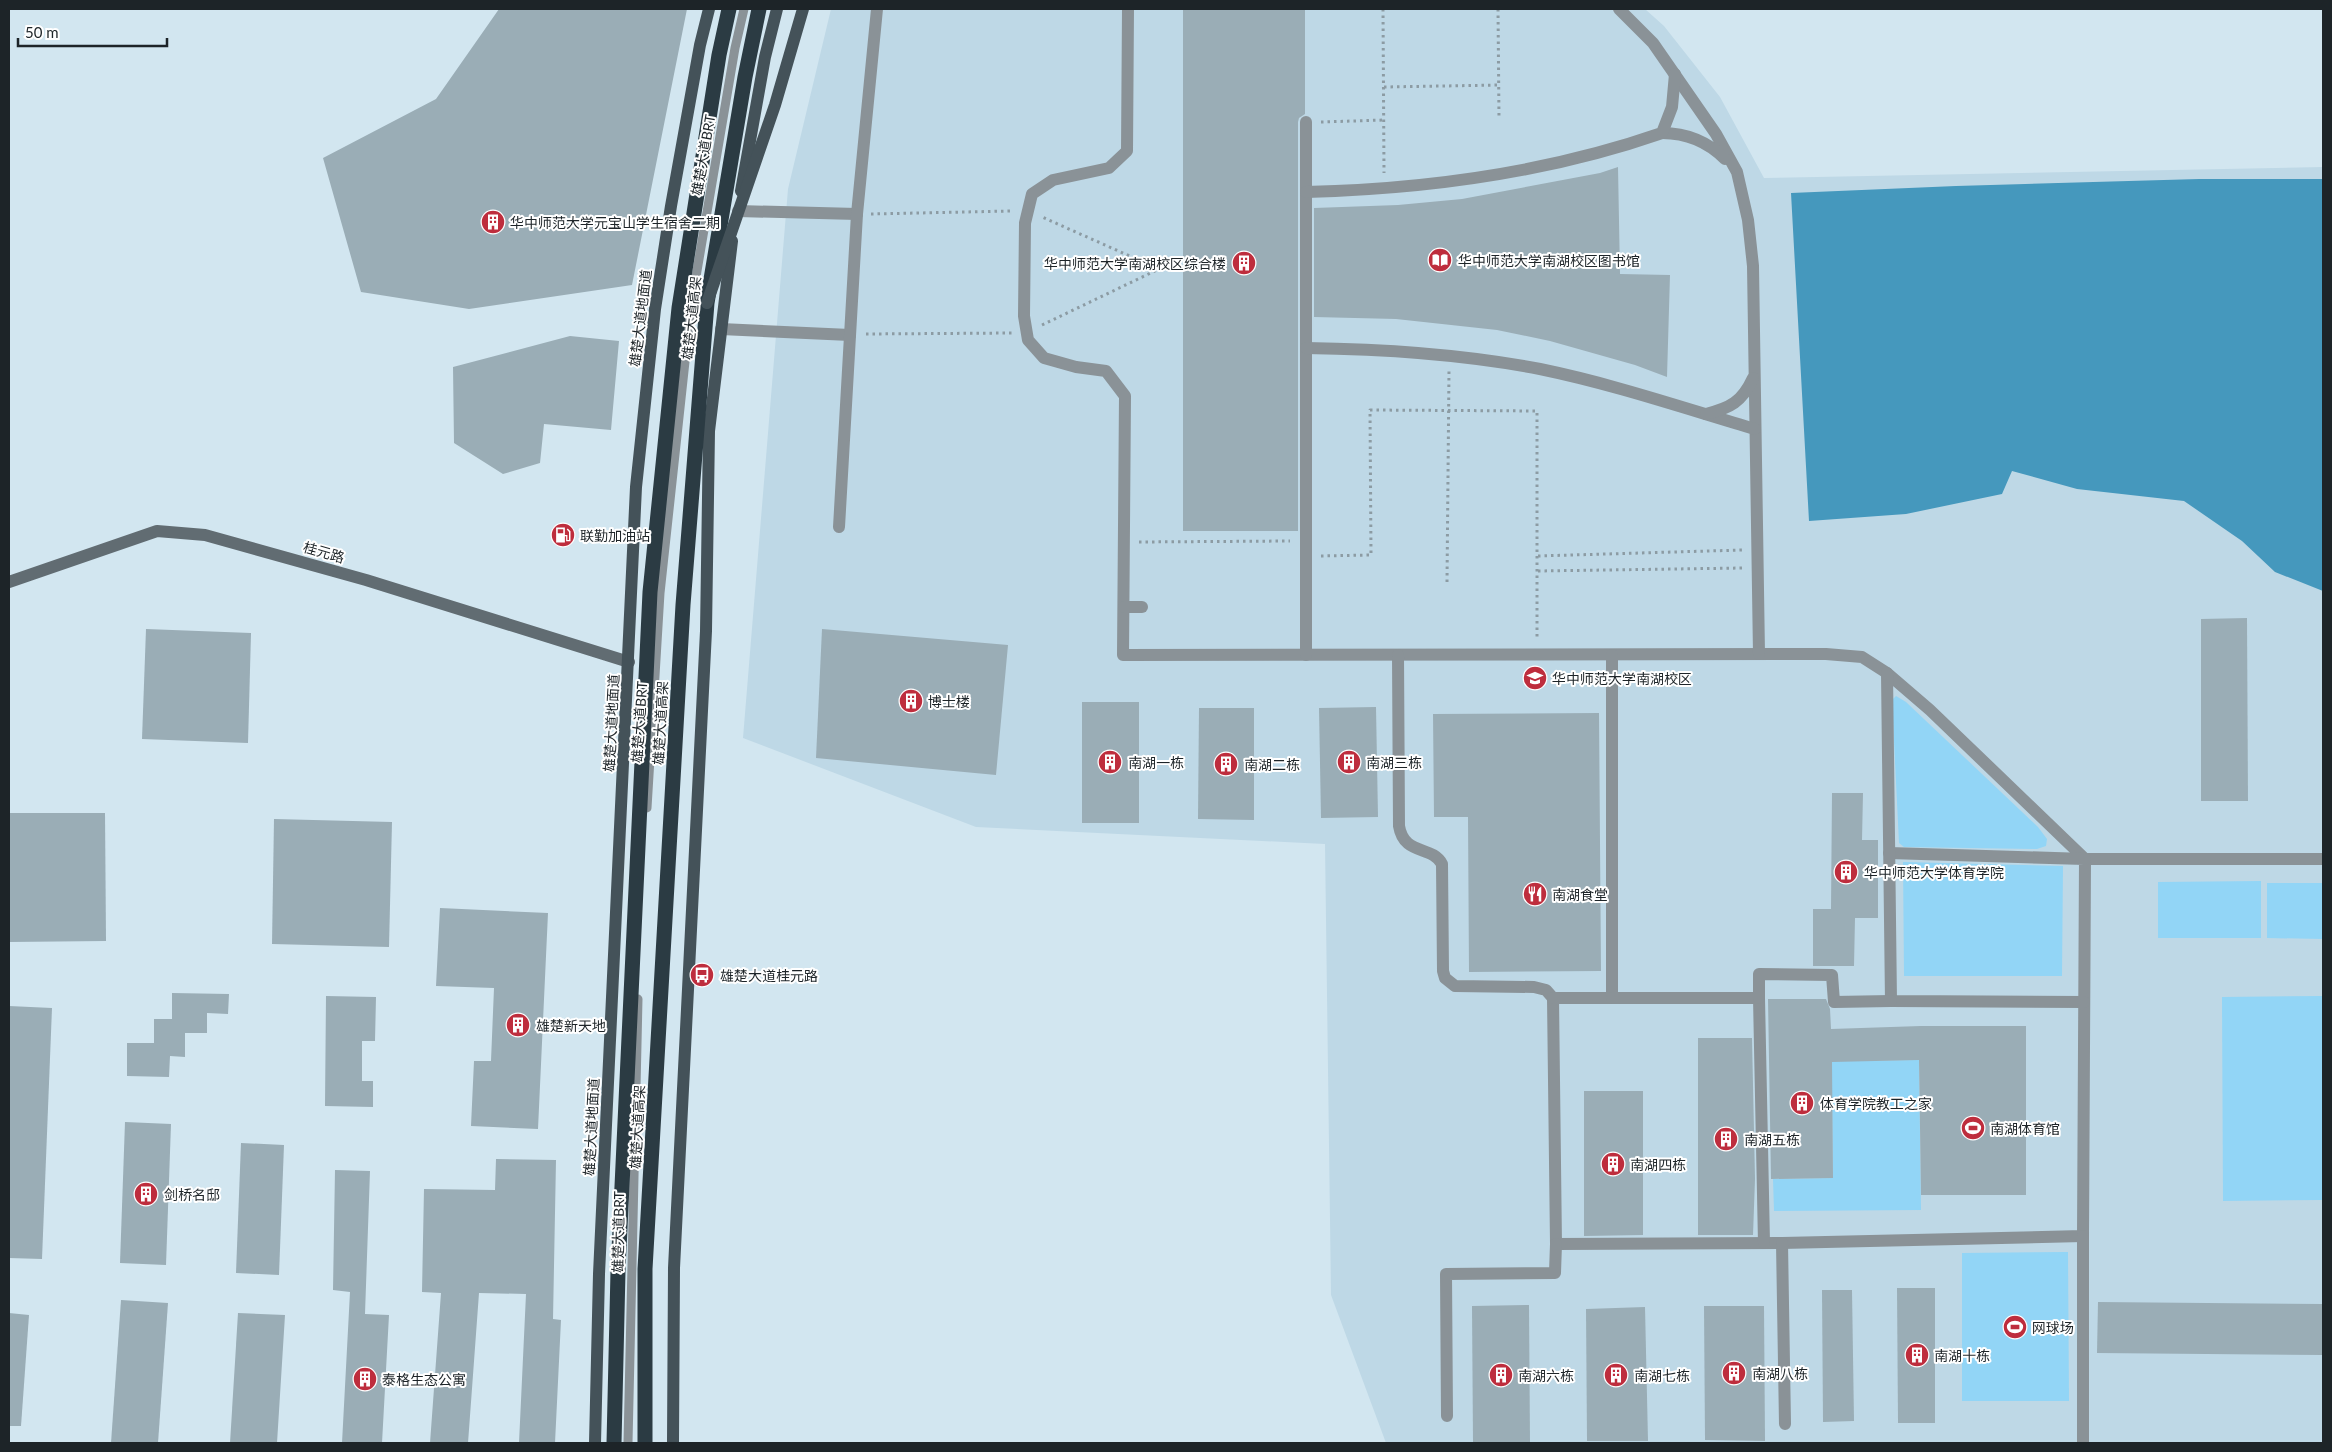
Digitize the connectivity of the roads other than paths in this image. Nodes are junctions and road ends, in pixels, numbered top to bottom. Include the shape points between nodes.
1 (709, 9) edge
2 (729, 9) edge
3 (744, 9) edge
4 (759, 9) edge
5 (778, 9) edge
6 (803, 9) edge
7 (876, 9) edge
8 (1128, 9) edge
9 (1619, 9) edge
10 (1675, 74) junction
11 (1306, 122) road end
12 (1662, 134) junction
13 (1737, 172) junction
14 (1306, 192) junction
15 (738, 211) junction
16 (857, 214) junction
17 (707, 303) junction
18 (721, 329) junction
19 (850, 334) junction
20 (1306, 348) junction
21 (1754, 374) junction
22 (1706, 414) junction
23 (1755, 429) junction
24 (838, 527) dead end
25 (9, 582) edge
26 (1124, 607) junction
27 (1142, 607) dead end
28 (1759, 654) junction
29 (1306, 655) junction
30 (1398, 655) junction
31 (1612, 655) junction
32 (629, 662) junction
33 (1887, 673) junction
34 (1889, 853) junction
35 (2085, 859) junction
36 (2323, 859) edge
37 (1554, 998) junction
38 (1612, 998) junction
39 (1759, 998) junction
40 (1891, 1001) junction
41 (2084, 1002) junction
42 (2083, 1236) junction
43 (1764, 1243) junction
44 (1782, 1243) junction
45 (1556, 1244) junction
46 (1448, 1416) dead end
47 (1785, 1424) dead end
48 (595, 1443) edge
49 (614, 1443) edge
50 (628, 1443) edge
51 (645, 1443) edge
52 (673, 1443) edge
53 (2083, 1443) edge

1 - 32 main road, 雄楚大道地面道 via 655,308 636,487
2 - 49 highway, 雄楚大道高架 via 679,308 650,592 618,1271
3 - 50 lane, 雄楚大道BRT via 691,306 660,594 640,928
4 - 17 highway, 雄楚大道高架, bridge
5 - 15 main road via 765,56
6 - 17 main road, bridge via 776,105
7 - 16 street
8 - 26 street via 1127,151 1110,168 1053,180 1032,194 1024,223 1024,316 1028,340 1044,358 1106,371 1125,396
9 - 10 street via 1653,43
10 - 12 street via 1672,107
10 - 13 street via 1716,134
11 - 14 street
12 - 13 street via 1680,133 1714,148
12 - 14 street via 1619,148 1530,169 1452,182
13 - 21 street via 1748,220 1753,266
14 - 20 street
15 - 16 street
15 - 18 main road
16 - 19 street
17 - 51 highway, 雄楚大道高架 via 683,605 646,1259
18 - 19 street
18 - 52 main road via 709,431 706,631 674,1268
19 - 24 street
20 - 22 street via 1384,349 1540,370
20 - 29 street
21 - 22 street via 1747,391 1730,408
21 - 23 street
22 - 23 street
23 - 28 street
25 - 32 street, 桂元路 via 157,531 205,535 366,580
26 - 27 street
26 - 29 street via 1123,655
28 - 31 street
28 - 33 street via 1862,657
29 - 30 street
30 - 31 street
30 - 37 street via 1399,826 1403,838 1410,845 1434,855 1442,864 1443,971 1446,978 1455,986 1534,987 1546,990
31 - 38 street
32 - 48 main road, 雄楚大道地面道 via 599,1264
33 - 34 street
33 - 35 street
34 - 35 street
34 - 40 street
35 - 36 street
35 - 41 street
37 - 38 street
37 - 45 street
38 - 39 street
39 - 40 street via 1759,974 1832,975 1834,1002
39 - 43 street
40 - 41 street
41 - 42 street
42 - 44 street
42 - 53 street
43 - 44 street
43 - 45 street
44 - 47 street
45 - 46 street via 1556,1273 1446,1274

